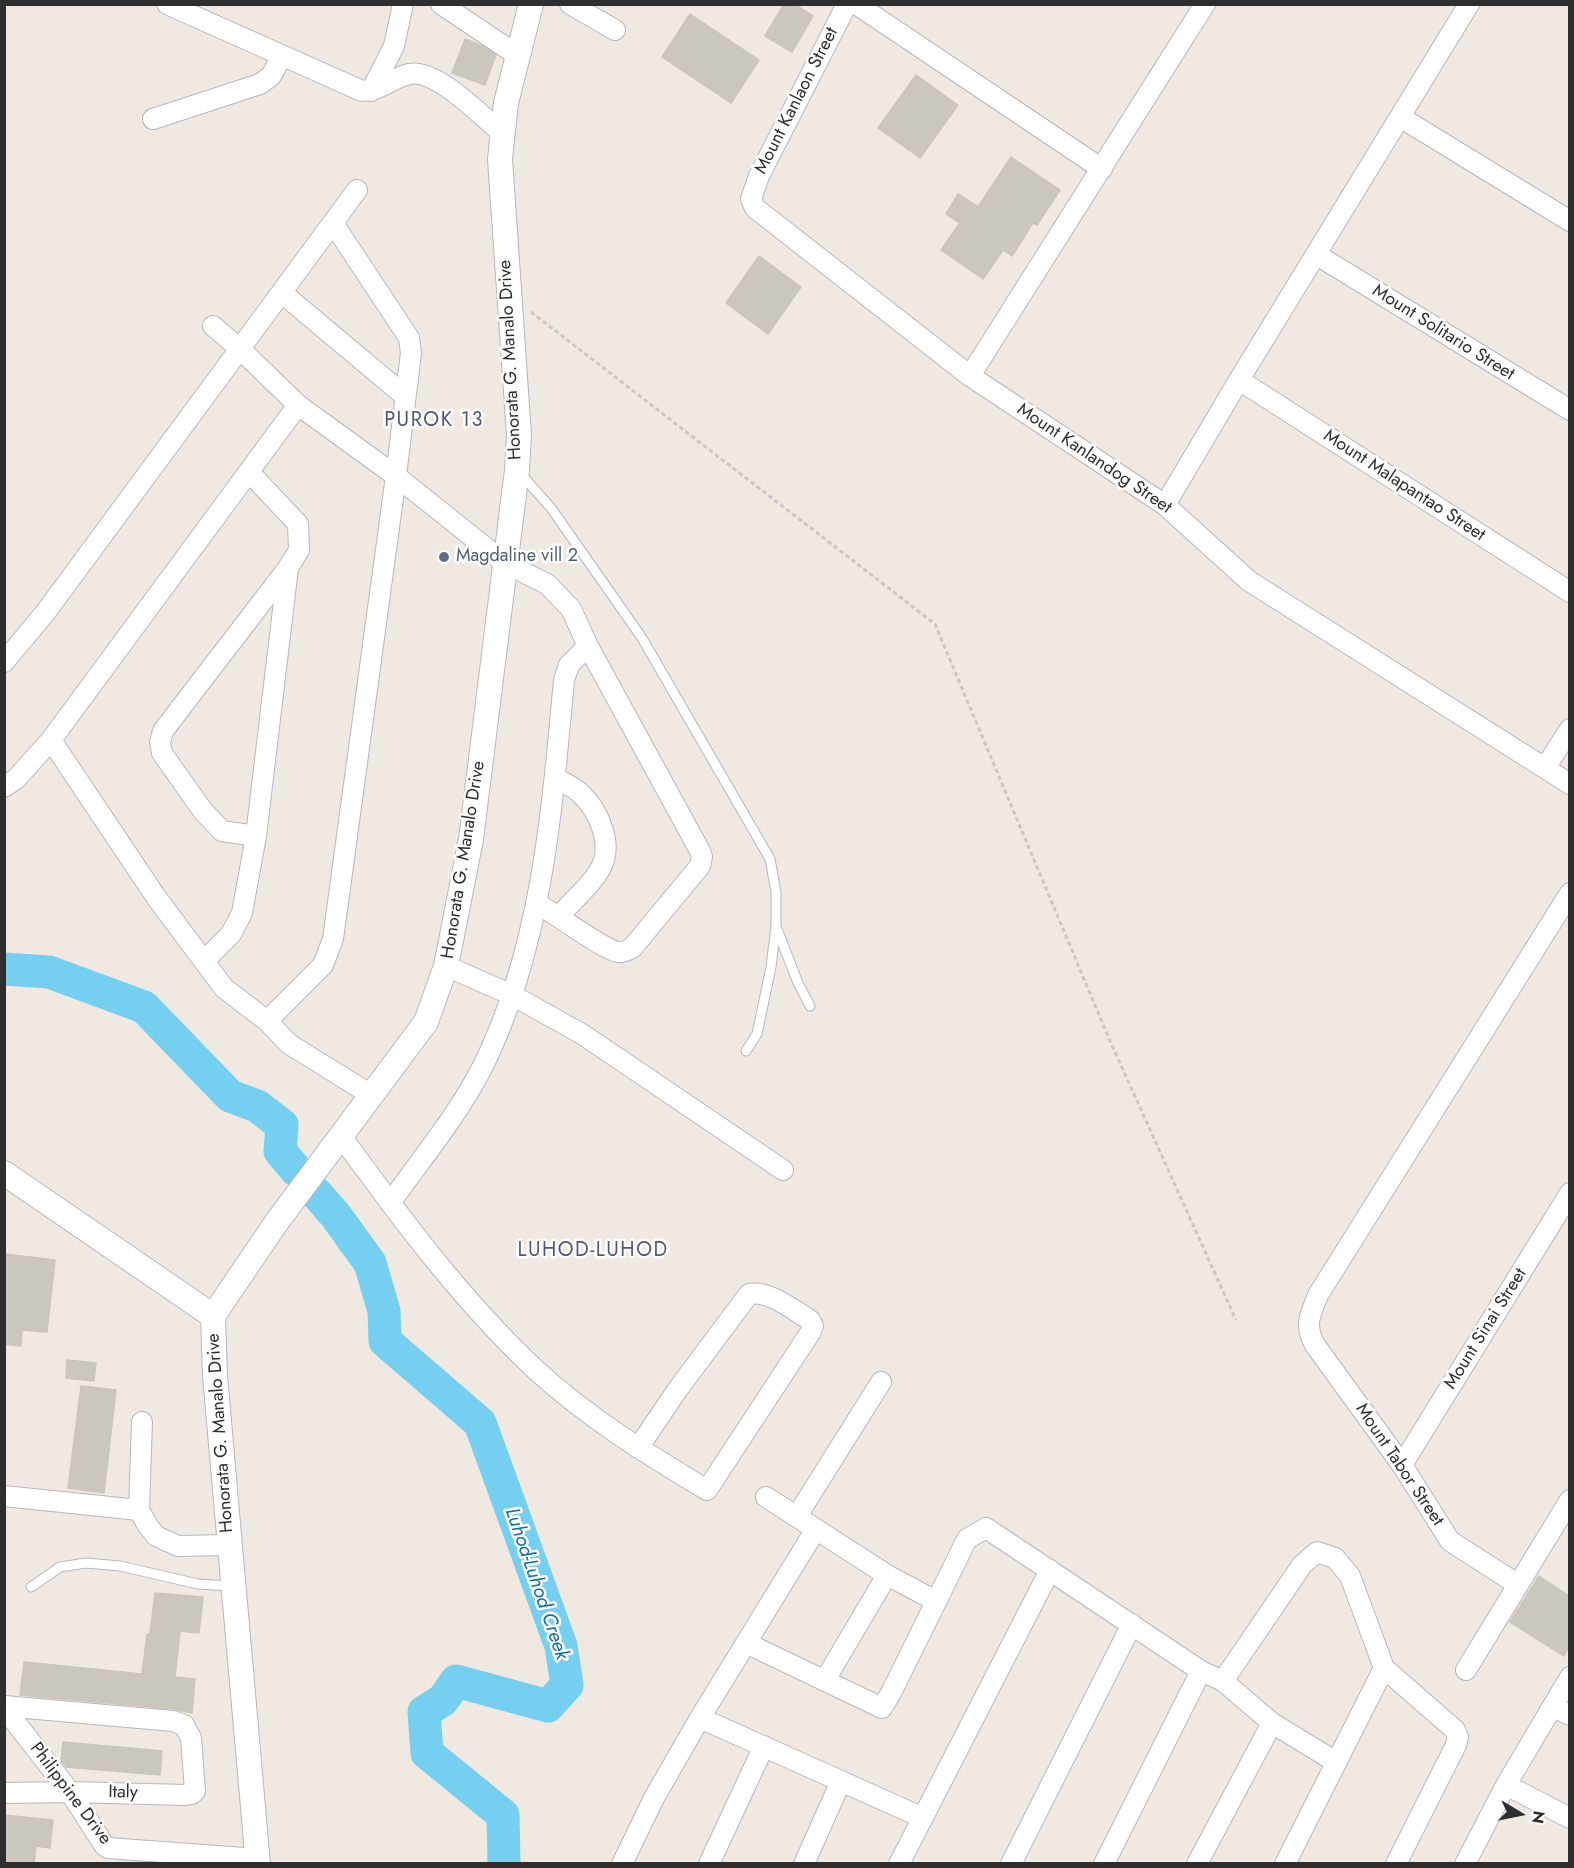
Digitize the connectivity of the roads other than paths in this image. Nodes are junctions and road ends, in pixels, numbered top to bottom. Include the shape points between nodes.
1 (167, 4) edge
2 (403, 4) edge
3 (441, 4) edge
4 (531, 4) edge
5 (570, 4) edge
6 (847, 4) edge
7 (856, 4) edge
8 (1205, 4) edge
9 (1469, 4) edge
10 (615, 30) dead end
11 (517, 55) junction
12 (282, 56) junction
13 (371, 91) junction
14 (1400, 117) junction
15 (153, 119) dead end
16 (501, 132) junction
17 (1102, 169) junction
18 (357, 190) dead end
19 (751, 199) joint
20 (1569, 221) edge
21 (333, 223) junction
22 (1317, 255) junction
23 (282, 293) junction
24 (213, 326) dead end
25 (240, 349) junction
26 (970, 376) junction
27 (1239, 380) junction
28 (405, 396) junction
29 (298, 405) junction
30 (1569, 411) edge
31 (517, 470) junction
32 (250, 473) junction
33 (396, 476) junction
34 (1165, 505) junction
35 (506, 563) junction
36 (288, 568) junction
37 (1569, 592) edge
38 (588, 646) junction
39 (4, 662) edge
40 (1569, 729) edge
41 (51, 740) junction
42 (1545, 768) junction
43 (555, 777) junction
44 (1569, 784) edge
45 (4, 787) edge
46 (256, 836) junction
47 (1569, 893) edge
48 (538, 904) junction
49 (559, 917) junction
50 (776, 926) junction
51 (205, 960) junction
52 (446, 966) junction
53 (512, 995) junction
54 (810, 1006) dead end
55 (267, 1021) junction
56 (746, 1051) dead end
57 (373, 1096) junction
58 (340, 1136) junction
59 (783, 1170) dead end
60 (4, 1173) edge
61 (1569, 1193) edge
62 (390, 1203) junction
63 (213, 1316) junction
64 (881, 1382) dead end
65 (142, 1422) dead end
66 (638, 1448) junction
67 (1402, 1465) junction
68 (4, 1496) edge
69 (766, 1497) dead end
70 (1569, 1500) edge
71 (139, 1510) junction
72 (797, 1516) junction
73 (816, 1528) junction
74 (229, 1545) junction
75 (1050, 1570) junction
76 (887, 1575) junction
77 (1517, 1584) junction
78 (232, 1586) junction
79 (31, 1587) dead end
80 (936, 1601) junction
81 (1132, 1624) junction
82 (746, 1643) junction
83 (1384, 1668) junction
84 (1466, 1670) dead end
85 (1201, 1671) junction
86 (1569, 1677) edge
87 (825, 1680) junction
88 (1223, 1681) junction
89 (4, 1707) edge
90 (1561, 1711) edge
91 (700, 1718) junction
92 (1272, 1723) junction
93 (764, 1746) junction
94 (1336, 1762) junction
95 (841, 1781) junction
96 (1506, 1785) junction
97 (4, 1792) edge
98 (70, 1792) junction
99 (921, 1817) junction
100 (1569, 1818) edge
101 (258, 1861) edge
102 (622, 1863) edge
103 (709, 1863) edge
104 (804, 1863) edge
105 (899, 1863) edge
106 (1011, 1863) edge
107 (1104, 1863) edge
108 (1197, 1863) edge
109 (1285, 1863) edge
110 (1396, 1863) edge
111 (1465, 1863) edge

1 - 12 street
2 - 13 street via 394,46
3 - 11 street
4 - 11 street, Honorata G. Manalo Drive
5 - 10 street
6 - 19 street, Mount Kanlaon Street
7 - 17 street
8 - 17 street
9 - 14 street
11 - 16 street, Honorata G. Manalo Drive
12 - 13 street via 362,91
12 - 15 street via 260,84
13 - 16 street via 410,74 426,76 440,82
14 - 20 street
14 - 22 street
16 - 31 street, Honorata G. Manalo Drive via 519,435
17 - 26 street
18 - 21 street
19 - 26 street, Mount Kanlandog Street via 761,214
21 - 23 street
21 - 28 street via 411,343
22 - 27 street
22 - 30 street, Mount Solitario Street
23 - 25 street
23 - 28 street
24 - 25 street
25 - 29 street
25 - 39 street via 45,613
26 - 34 street, Mount Kanlandog Street
27 - 34 street
27 - 37 street, Mount Malapantao Street
28 - 33 street
29 - 32 street
29 - 33 street
31 - 35 street, Honorata G. Manalo Drive
31 - 50 lane via 551,508 642,638 770,860 776,892
32 - 36 street via 298,524 299,550
32 - 41 street
33 - 35 street
33 - 55 street via 333,939 323,965
34 - 42 street, Mount Kanlandog Street via 1249,581
35 - 38 street via 547,584 571,609
35 - 52 street, Honorata G. Manalo Drive via 471,839
36 - 46 street
36 - 46 street via 163,731 160,742 162,753 222,831
38 - 43 street via 569,665 564,680
38 - 49 street via 702,861 626,951 610,948
40 - 42 street
41 - 45 street
41 - 51 street via 156,897
42 - 44 street, Mount Kanlandog Street
43 - 48 street
43 - 49 street via 579,792 598,816 606,848 598,873
46 - 51 street via 238,924
47 - 67 street, Mount Tabor Street via 1318,1295 1309,1322 1308,1333 1315,1346
48 - 49 street
48 - 53 street
50 - 54 lane
50 - 56 lane via 757,1034
51 - 55 street via 224,988
52 - 53 street
52 - 57 street, Honorata G. Manalo Drive via 426,1023
53 - 59 street via 582,1034
53 - 62 street via 483,1065
55 - 57 street via 290,1044
57 - 58 street, Honorata G. Manalo Drive
58 - 62 street
58 - 63 street, Honorata G. Manalo Drive
60 - 63 street
61 - 67 street, Mount Sinai Street
62 - 66 street via 467,1298 536,1370
63 - 74 street, Honorata G. Manalo Drive
64 - 72 street
65 - 71 street
66 - 66 street via 748,1294 766,1295 810,1320 810,1333 707,1490
67 - 77 street, Mount Tabor Street via 1450,1541
68 - 71 street
69 - 72 street
70 - 77 street
71 - 74 street via 156,1536 166,1542 178,1546
72 - 73 street
73 - 76 street
73 - 82 street
74 - 78 street, Honorata G. Manalo Drive
75 - 80 street via 986,1528 967,1539
75 - 81 street
75 - 99 street
76 - 80 street
76 - 87 street
77 - 84 street
78 - 79 lane via 198,1584 120,1566 86,1563 60,1567
78 - 101 street, Honorata G. Manalo Drive
80 - 87 street via 882,1708
81 - 85 street
81 - 106 street
82 - 87 street
82 - 91 street
83 - 88 street via 1350,1576 1335,1558 1317,1552 1302,1565
83 - 94 street
83 - 110 street via 1455,1730 1458,1737
85 - 88 street
85 - 107 street
86 - 90 street
88 - 92 street
89 - 98 street, Philippine Drive
89 - 98 street, Italy via 173,1721 184,1725 191,1738 195,1791 192,1794
90 - 96 street
91 - 93 street
91 - 102 street
92 - 94 street
92 - 108 street
93 - 95 street
93 - 103 street
94 - 109 street
95 - 99 street
95 - 104 street
96 - 100 street
96 - 111 street
97 - 98 street, Italy
98 - 101 street, Philippine Drive via 108,1848
99 - 105 street

